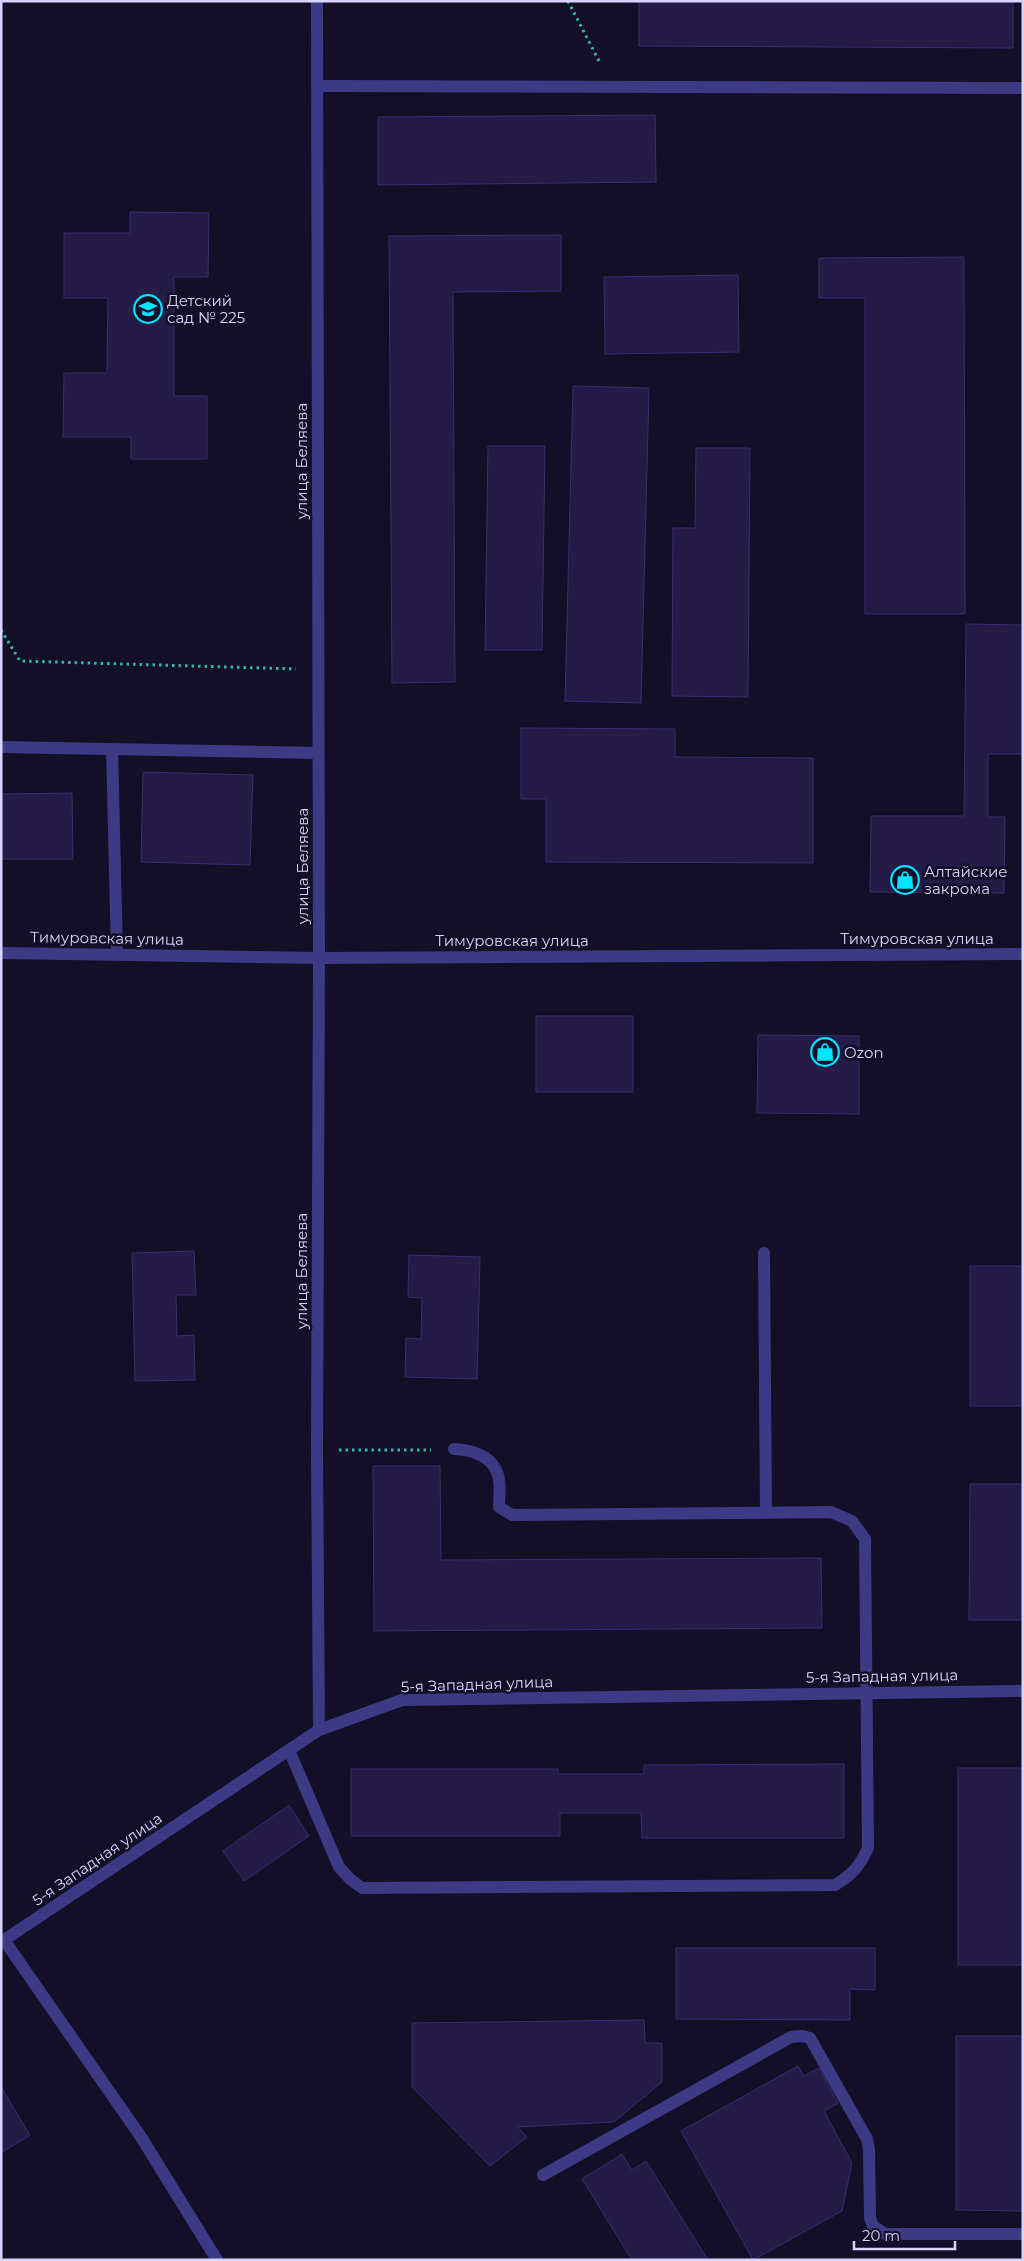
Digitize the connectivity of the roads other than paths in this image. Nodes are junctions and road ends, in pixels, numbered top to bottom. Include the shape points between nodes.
1 (317, 1) edge
2 (317, 86) junction
3 (1023, 88) edge
4 (1, 747) edge
5 (112, 749) junction
6 (318, 752) junction
7 (1, 953) edge
8 (117, 954) junction
9 (1023, 954) edge
10 (319, 958) junction
11 (764, 1253) dead end
12 (454, 1449) road end
13 (766, 1512) junction
14 (1023, 1691) edge
15 (868, 1692) junction
16 (319, 1730) junction
17 (289, 1750) junction
18 (3, 1941) edge
19 (543, 2175) dead end
20 (1023, 2234) edge
21 (216, 2260) edge

1 - 2 street, улица Беляева
2 - 3 street
2 - 6 street, улица Беляева
4 - 5 street
5 - 6 street
5 - 8 street
6 - 10 street, улица Беляева
7 - 8 street, Тимуровская улица
8 - 10 street, Тимуровская улица
9 - 10 street, Тимуровская улица
10 - 16 street, улица Беляева
11 - 13 street
12 - 13 street via 473,1450 490,1462 498,1475 500,1507 512,1515
13 - 15 street via 831,1512 852,1521 865,1539
14 - 15 street, 5-я Западная улица
15 - 16 street, 5-я Западная улица via 402,1700
15 - 17 street via 868,1848 852,1875 835,1885 362,1888 339,1867
16 - 17 street, 5-я Западная улица
17 - 18 street, 5-я Западная улица
18 - 21 street via 141,2138
19 - 20 street via 792,2037 802,2036 810,2038 867,2139 873,2226 885,2234

